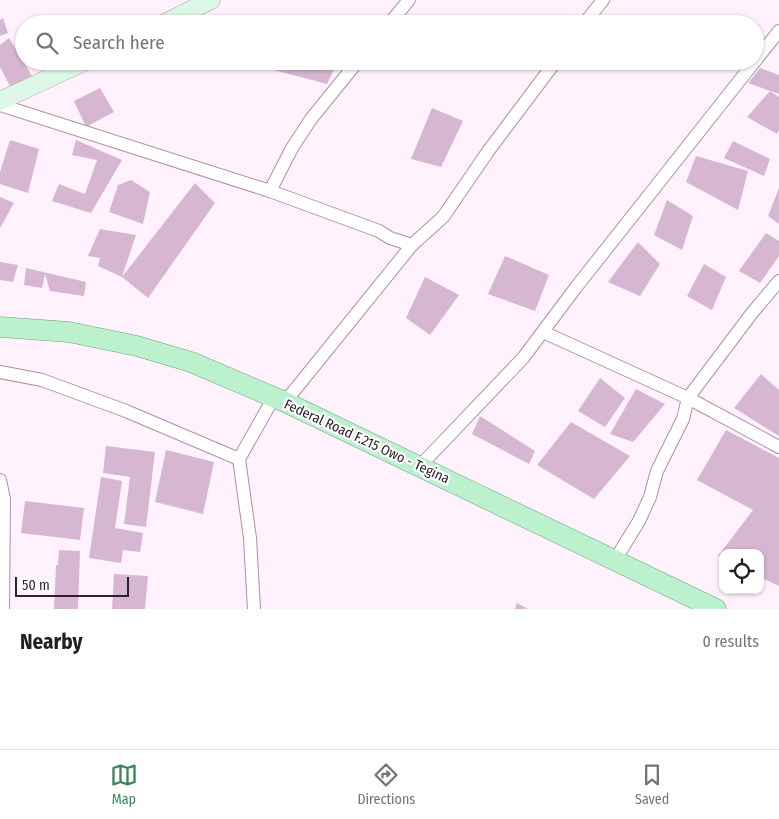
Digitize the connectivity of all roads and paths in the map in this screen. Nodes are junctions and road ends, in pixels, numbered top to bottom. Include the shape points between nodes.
1 (211, 0) edge
2 (409, 0) edge
3 (603, 0) edge
4 (181, 15) edge
5 (396, 15) edge
6 (591, 15) edge
7 (779, 31) edge
8 (764, 50) edge
9 (67, 70) edge
10 (351, 70) edge
11 (549, 70) edge
12 (748, 70) edge
13 (0, 101) edge
14 (0, 105) edge
15 (270, 191) junction
16 (412, 245) junction
17 (779, 281) edge
18 (0, 327) edge
19 (543, 332) junction
20 (0, 372) edge
21 (688, 398) junction
22 (280, 400) junction
23 (779, 447) edge
24 (239, 459) junction
25 (420, 466) junction
26 (0, 480) edge
27 (614, 560) junction
28 (3, 609) edge
29 (254, 609) edge
30 (716, 609) edge

1 - 4 main road
2 - 5 street
3 - 6 street
7 - 8 street
9 - 13 main road
10 - 15 street via 311,119
11 - 16 street via 443,217
12 - 19 street
14 - 15 street
15 - 16 street
16 - 22 street
17 - 21 street
18 - 22 main road, Federal Road F.215 Owo - Tegina via 69,332 138,346 191,362
19 - 21 street
19 - 25 street via 491,394
20 - 24 street via 42,380
21 - 23 street
21 - 27 street via 683,419 657,471 650,497
22 - 24 street
22 - 25 main road, Federal Road F.215 Owo - Tegina
24 - 29 street via 250,538
25 - 27 main road, Federal Road F.215 Owo - Tegina
26 - 28 street via 4,499
27 - 30 main road, Federal Road F.215 Owo - Tegina

